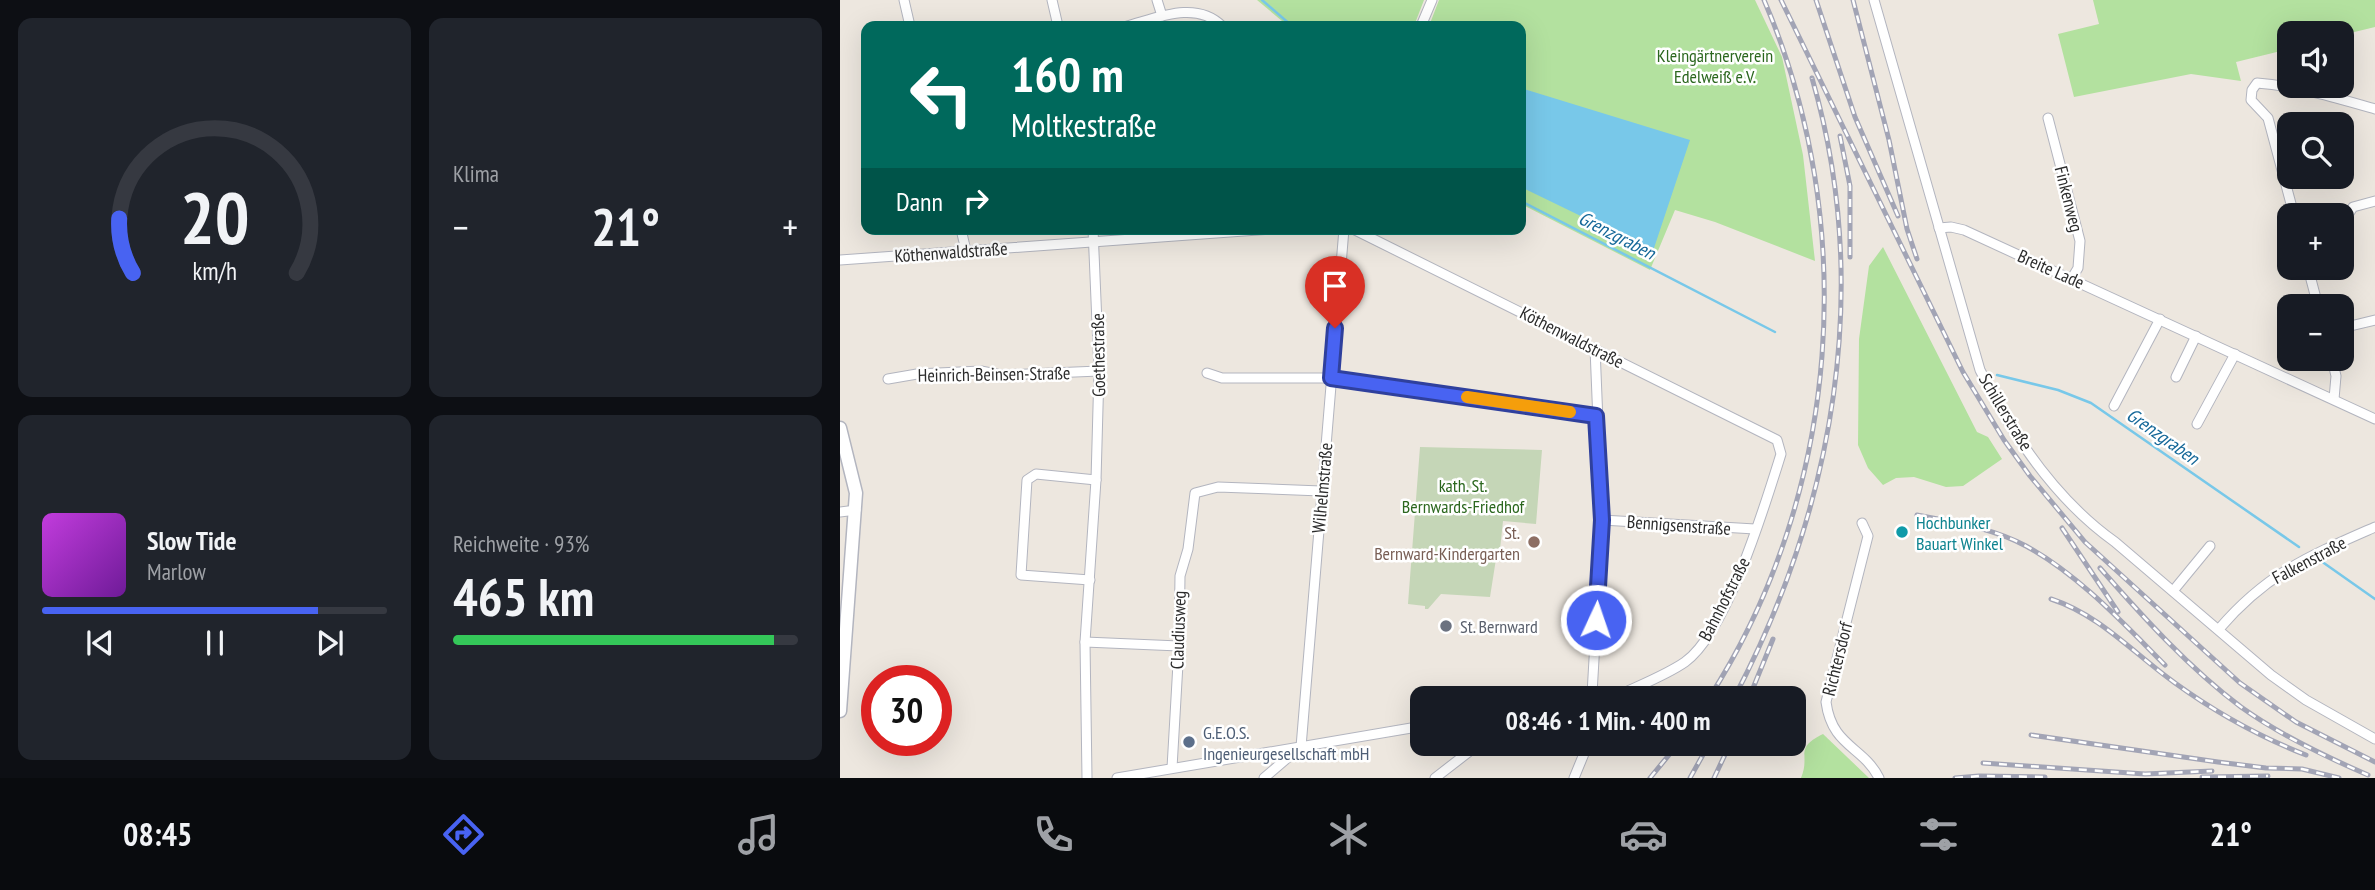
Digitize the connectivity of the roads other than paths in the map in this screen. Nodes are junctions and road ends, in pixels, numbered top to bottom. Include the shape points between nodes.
1 (904, 0) edge
2 (1052, 0) edge
3 (1157, 0) edge
4 (1432, 0) edge
5 (1874, 0) edge
6 (1162, 16) junction
7 (910, 21) edge
8 (1057, 21) edge
9 (1144, 21) edge
10 (1217, 21) edge
11 (1423, 21) edge
12 (2375, 109) edge
13 (2048, 118) dead end
14 (2375, 201) edge
15 (2291, 203) edge
16 (2354, 207) edge
17 (1939, 228) junction
18 (962, 235) edge
19 (1094, 235) edge
20 (1183, 235) edge
21 (1343, 235) edge
22 (1365, 235) edge
23 (1094, 241) junction
24 (966, 251) junction
25 (840, 260) edge
26 (2072, 278) junction
27 (2160, 319) junction
28 (2375, 320) edge
29 (2354, 325) edge
30 (2196, 336) junction
31 (1595, 348) junction
32 (2235, 354) junction
33 (1099, 371) junction
34 (2335, 371) edge
35 (1207, 373) dead end
36 (2176, 377) dead end
37 (1331, 378) junction
38 (888, 379) dead end
39 (2334, 399) junction
40 (2114, 406) dead end
41 (1596, 416) junction
42 (2375, 419) edge
43 (2197, 424) dead end
44 (840, 428) edge
45 (1780, 454) joint
46 (1096, 480) junction
47 (1321, 491) junction
48 (856, 510) junction
49 (840, 512) edge
50 (1602, 520) junction
51 (1862, 523) dead end
52 (2375, 527) edge
53 (1755, 529) junction
54 (2210, 546) dead end
55 (1090, 580) junction
56 (2174, 591) junction
57 (2219, 629) junction
58 (1085, 642) junction
59 (1179, 646) junction
60 (1596, 686) edge
61 (1637, 686) edge
62 (840, 711) edge
63 (1410, 728) edge
64 (2375, 739) edge
65 (1301, 747) junction
66 (1463, 756) edge
67 (1583, 756) edge
68 (1172, 768) junction
69 (1087, 778) edge
70 (1117, 778) edge
71 (1264, 778) edge
72 (1435, 778) edge
73 (1574, 778) edge
74 (1879, 778) edge

1 - 7 street
2 - 8 street
3 - 6 street
4 - 11 street
5 - 17 street, Schillerstraße
6 - 9 street
6 - 10 street via 1195,12
12 - 15 street via 2257,83 2251,100 2268,118
13 - 26 street, Finkenweg via 2080,240 2078,268
14 - 16 street
17 - 26 street, Breite Lade via 1964,230
17 - 56 street, Schillerstraße via 1980,370 1997,404 2068,503
18 - 24 street
19 - 23 street, Goethestraße
20 - 23 street, Köthenwaldstraße
21 - 37 street, Wilhelmstraße
22 - 31 street, Köthenwaldstraße
23 - 24 street, Köthenwaldstraße
23 - 33 street, Goethestraße
24 - 25 street, Köthenwaldstraße
26 - 27 street, Breite Lade
27 - 30 street, Breite Lade
27 - 40 street
28 - 29 street
30 - 32 street, Breite Lade
30 - 36 street
31 - 41 street
31 - 45 street, Köthenwaldstraße via 1777,440
32 - 39 street, Breite Lade
32 - 43 street
33 - 38 street, Heinrich-Beinsen-Straße via 981,371
33 - 46 street, Goethestraße
34 - 39 street
35 - 37 street via 1222,378
37 - 41 street
37 - 47 street, Wilhelmstraße
39 - 42 street, Breite Lade
41 - 50 street
44 - 48 main road
45 - 53 street, Bahnhofstraße
46 - 55 street, Goethestraße
46 - 55 street via 1036,474 1027,480 1021,575
47 - 59 street, Claudiusweg via 1218,487 1195,493 1180,576
47 - 65 street, Wilhelmstraße
48 - 49 street
48 - 62 main road
50 - 53 street, Bennigsenstraße
50 - 60 street
51 - 74 street, Richtersdorf via 1868,536 1826,702 1836,732
52 - 57 street, Falkenstraße via 2316,552 2270,579
53 - 61 street, Bahnhofstraße via 1749,551 1702,646 1684,662
54 - 56 street
55 - 58 street, Goethestraße
56 - 57 street, Schillerstraße
57 - 64 street, Schillerstraße via 2306,700
58 - 59 street
58 - 69 street, Goethestraße
59 - 68 street, Claudiusweg
63 - 65 street
65 - 68 street
65 - 71 street
66 - 72 street
67 - 73 street
68 - 70 street

